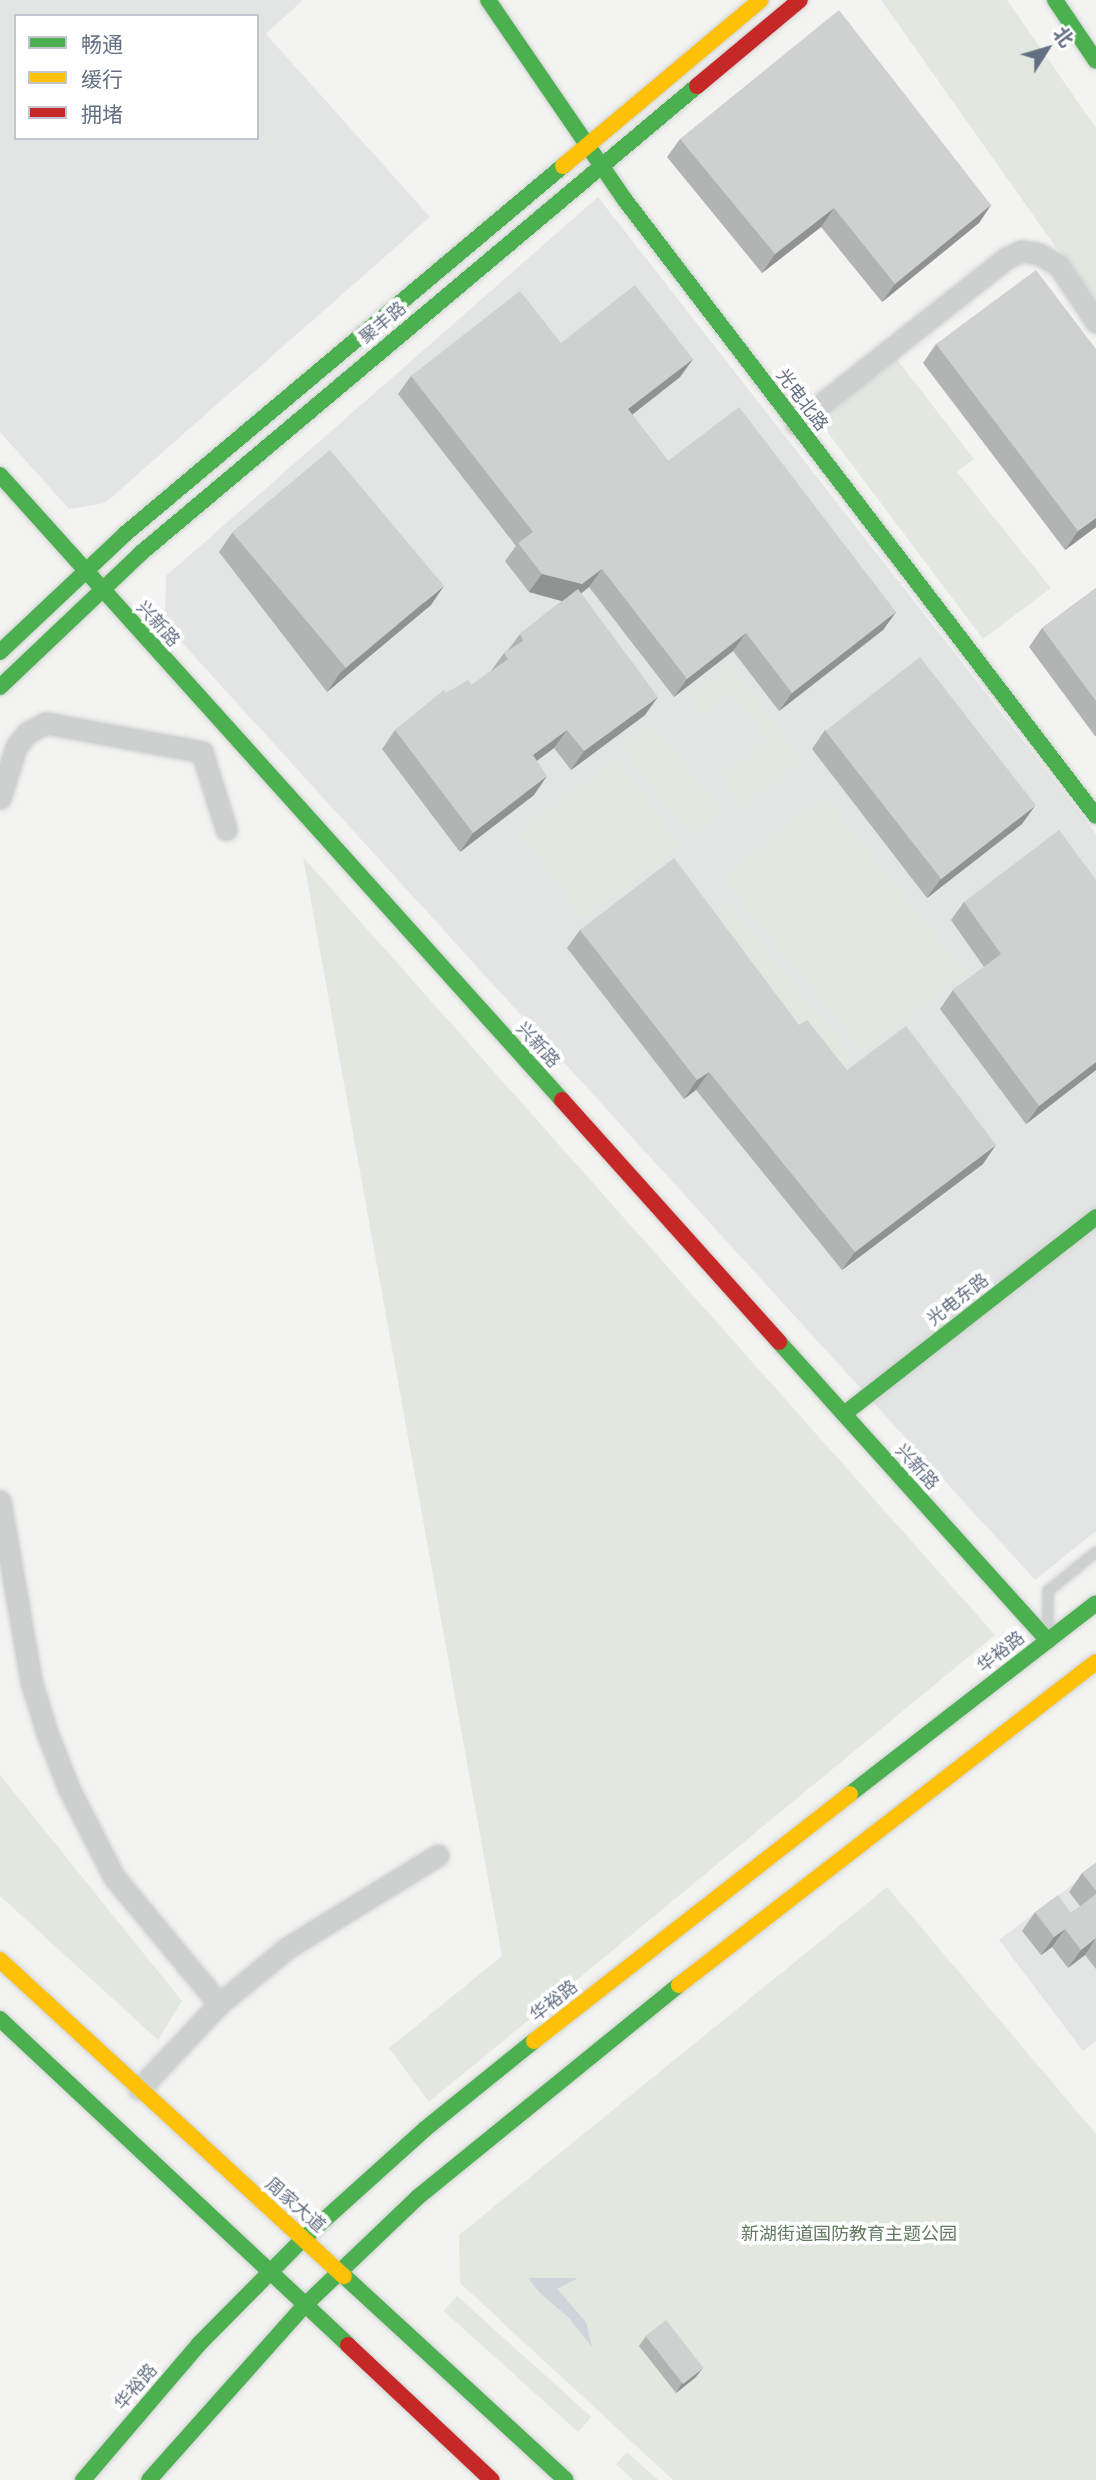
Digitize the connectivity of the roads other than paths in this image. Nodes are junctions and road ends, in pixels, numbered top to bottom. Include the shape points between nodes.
1 (488, 0) edge
2 (761, 0) edge
3 (800, 0) edge
4 (1055, 0) edge
5 (1096, 61) edge
6 (586, 144) junction
7 (600, 165) junction
8 (1096, 322) edge
9 (796, 424) junction
10 (0, 475) edge
11 (85, 571) junction
12 (101, 589) junction
13 (0, 652) edge
14 (0, 687) edge
15 (0, 796) edge
16 (1096, 816) edge
17 (226, 829) dead end
18 (1096, 1217) edge
19 (844, 1414) junction
20 (0, 1501) edge
21 (1096, 1552) edge
22 (1096, 1603) edge
23 (1048, 1640) junction
24 (1096, 1662) edge
25 (438, 1855) dead end
26 (0, 1960) edge
27 (219, 2004) junction
28 (0, 2019) edge
29 (139, 2089) junction
30 (304, 2238) junction
31 (340, 2271) junction
32 (270, 2272) junction
33 (305, 2305) junction
34 (83, 2480) edge
35 (149, 2480) edge
36 (492, 2480) edge
37 (565, 2480) edge

1 - 6 street, 光电北路
2 - 6 street, 聚丰路
3 - 7 street, 聚丰路
4 - 5 street
6 - 7 street, 光电北路
6 - 11 street, 聚丰路
7 - 9 street, 光电北路
7 - 12 street, 聚丰路
8 - 9 street via 1059,266 1039,254 1022,251 1006,258
9 - 16 street, 光电北路
10 - 11 street, 兴新路
11 - 12 street, 兴新路
11 - 13 street, 聚丰路
12 - 14 street, 聚丰路
12 - 19 street, 兴新路
15 - 17 street via 16,747 27,733 46,723 202,752
18 - 19 street, 光电东路
19 - 23 street, 兴新路
20 - 27 street via 31,1681 69,1789 114,1877
21 - 23 lane via 1048,1591
22 - 23 street, 华裕路
23 - 30 street, 华裕路 via 562,2018 425,2129
24 - 31 street via 536,2099 418,2197
25 - 27 street via 287,1948
26 - 29 street, 周家大道
27 - 29 street
28 - 32 street
29 - 30 street, 周家大道
30 - 31 street, 周家大道
30 - 32 street, 华裕路
31 - 33 street
31 - 37 street, 周家大道
32 - 33 street
32 - 34 street, 华裕路 via 199,2344
33 - 35 street
33 - 36 street

